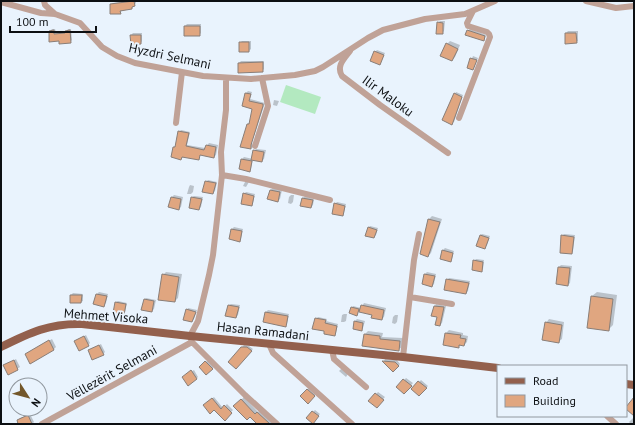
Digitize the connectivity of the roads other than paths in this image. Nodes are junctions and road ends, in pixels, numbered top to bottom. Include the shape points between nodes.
1 (44, 1) edge
2 (495, 1) edge
3 (587, 1) edge
4 (4, 2) edge
5 (598, 3) edge
6 (634, 6) edge
7 (473, 11) junction
8 (55, 14) junction
9 (352, 48) junction
10 (182, 72) junction
11 (226, 78) junction
12 (262, 78) junction
13 (459, 118) dead end
14 (176, 123) dead end
15 (255, 146) dead end
16 (448, 153) dead end
17 (222, 175) junction
18 (330, 200) dead end
19 (418, 234) dead end
20 (410, 297) junction
21 (452, 304) dead end
22 (191, 339) junction
23 (268, 344) junction
24 (1, 347) edge
25 (332, 350) junction
26 (403, 357) junction
27 (497, 368) edge
28 (366, 386) dead end
29 (608, 417) edge
30 (42, 424) edge
31 (277, 424) edge
32 (352, 424) edge
33 (616, 424) edge

1 - 8 street
2 - 7 street, Ilir Maloku
3 - 5 street
4 - 8 street, Hyzdri Selmani via 42,13
5 - 6 street via 616,8
7 - 9 street, Ilir Maloku via 391,27 375,33
7 - 13 street via 468,26 487,32 490,37
8 - 10 street, Hyzdri Selmani via 80,23 102,47 117,56 135,63
9 - 12 street, Ilir Maloku via 315,71 295,76
9 - 16 street, Ilir Maloku via 339,66 342,76
10 - 11 street, Hyzdri Selmani
10 - 14 street
11 - 12 street, Ilir Maloku
11 - 17 street, Hyzdri Selmani
12 - 15 street via 268,106
17 - 18 street
17 - 22 street, Hyzdri Selmani via 209,275
19 - 20 street
20 - 21 street
20 - 26 street
22 - 23 main road, Hasan Ramadani
22 - 24 main road, Mehmet Visoka via 90,324 65,324 43,328
22 - 30 street, Vëllezërit Selmani
22 - 31 street via 244,395
23 - 25 main road, Hasan Ramadani
23 - 32 street via 273,353
25 - 26 main road, Hasan Ramadani
25 - 28 street via 334,359
26 - 27 main road, Hasan Ramadani
29 - 33 street

